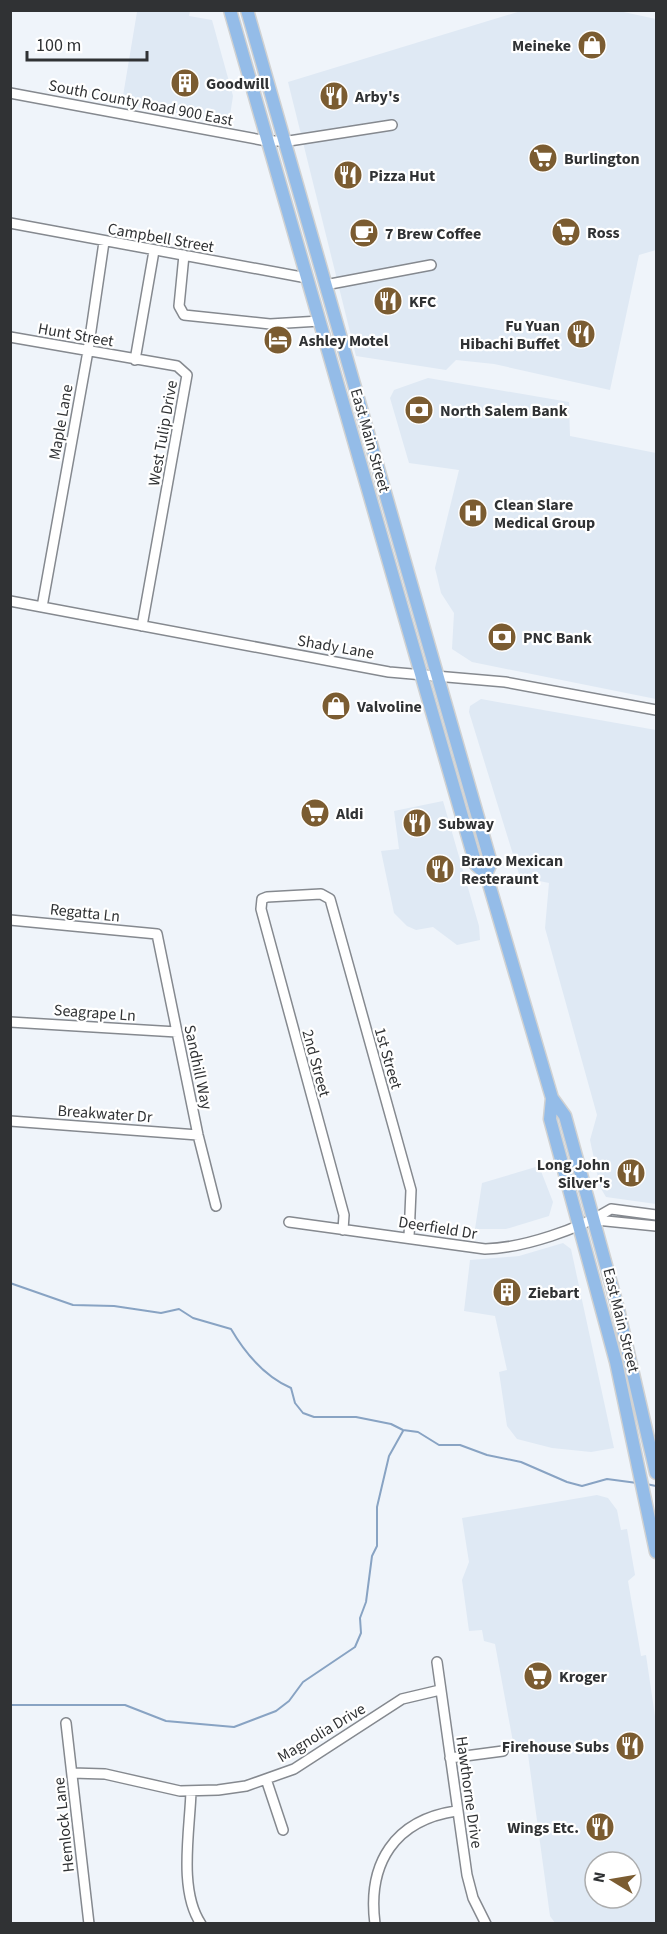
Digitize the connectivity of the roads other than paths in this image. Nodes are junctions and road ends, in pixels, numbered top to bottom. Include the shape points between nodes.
1 (230, 10) edge
2 (247, 10) edge
3 (10, 93) edge
4 (392, 125) dead end
5 (267, 141) junction
6 (283, 142) junction
7 (10, 223) edge
8 (104, 242) junction
9 (154, 251) junction
10 (184, 255) junction
11 (431, 265) dead end
12 (307, 278) junction
13 (325, 285) junction
14 (320, 321) junction
15 (10, 337) edge
16 (88, 351) junction
17 (135, 360) junction
18 (10, 601) edge
19 (42, 607) junction
20 (142, 626) junction
21 (437, 674) junction
22 (421, 675) junction
23 (657, 710) edge
24 (486, 874) junction
25 (261, 903) joint
26 (10, 920) edge
27 (157, 934) joint
28 (10, 1022) edge
29 (177, 1032) junction
30 (10, 1121) edge
31 (198, 1135) junction
32 (216, 1206) dead end
33 (657, 1215) edge
34 (289, 1222) dead end
35 (587, 1222) junction
36 (657, 1226) edge
37 (342, 1230) junction
38 (409, 1237) junction
39 (656, 1470) edge
40 (657, 1552) edge
41 (437, 1662) dead end
42 (440, 1690) junction
43 (66, 1723) dead end
44 (503, 1751) dead end
45 (450, 1758) junction
46 (72, 1773) junction
47 (266, 1779) junction
48 (191, 1791) junction
49 (456, 1811) junction
50 (283, 1830) dead end
51 (89, 1923) edge
52 (201, 1923) edge
53 (375, 1923) edge
54 (486, 1923) edge

1 - 5 main road, East Main Street
2 - 6 main road, East Main Street
3 - 5 street, South County Road 900 East
4 - 6 street, South County Road 900 East
5 - 6 street, South County Road 900 East
5 - 12 main road, East Main Street
6 - 13 main road, East Main Street
7 - 8 street, Campbell Street
8 - 9 street, Campbell Street
8 - 16 street, Maple Lane
9 - 10 street, Campbell Street
9 - 17 street
10 - 12 street, Campbell Street
10 - 14 street via 178,306 184,315 270,324
11 - 13 street
12 - 14 main road, East Main Street
13 - 21 main road, East Main Street
14 - 22 main road, East Main Street
15 - 16 street, Hunt Street
16 - 17 street, Hunt Street
16 - 19 street, Maple Lane
17 - 20 street, West Tulip Drive via 177,366 188,379
18 - 19 street, Shady Lane
19 - 20 street, Shady Lane
20 - 22 street, Shady Lane
21 - 22 street, Shady Lane
21 - 23 street, Shady Lane via 505,682
21 - 24 main road, East Main Street via 491,863
22 - 24 main road, East Main Street via 455,791 461,794
24 - 35 main road, East Main Street via 552,1098 550,1119
25 - 37 street, 2nd Street via 344,1215
25 - 38 street, 1st Street via 267,897 321,894 330,899 411,1191
26 - 27 street, Regatta Ln
27 - 29 street, Sandhill Way
28 - 29 street, Seagrape Ln
29 - 31 street, Sandhill Way
30 - 31 street, Breakwater Dr
31 - 32 street, Sandhill Way
33 - 35 street, Deerfield Dr via 611,1209
34 - 37 street, Deerfield Dr
35 - 36 street via 612,1219
35 - 38 street, Deerfield Dr via 495,1249
35 - 39 main road, East Main Street via 618,1310
35 - 40 main road, East Main Street
37 - 38 street, Deerfield Dr
41 - 42 street, Hawthorne Drive
42 - 45 street, Hawthorne Drive
42 - 47 street, Magnolia Drive via 402,1699 301,1765
43 - 46 street, Hemlock Lane
44 - 45 street
45 - 49 street, Hawthorne Drive
46 - 48 street, Magnolia Drive via 105,1774 157,1788
46 - 51 street, Hemlock Lane
47 - 48 street, Magnolia Drive via 229,1789
47 - 50 street
48 - 52 street via 188,1887
49 - 53 street via 424,1819 408,1828 390,1847 378,1868 374,1886
49 - 54 street, Hawthorne Drive via 473,1898

